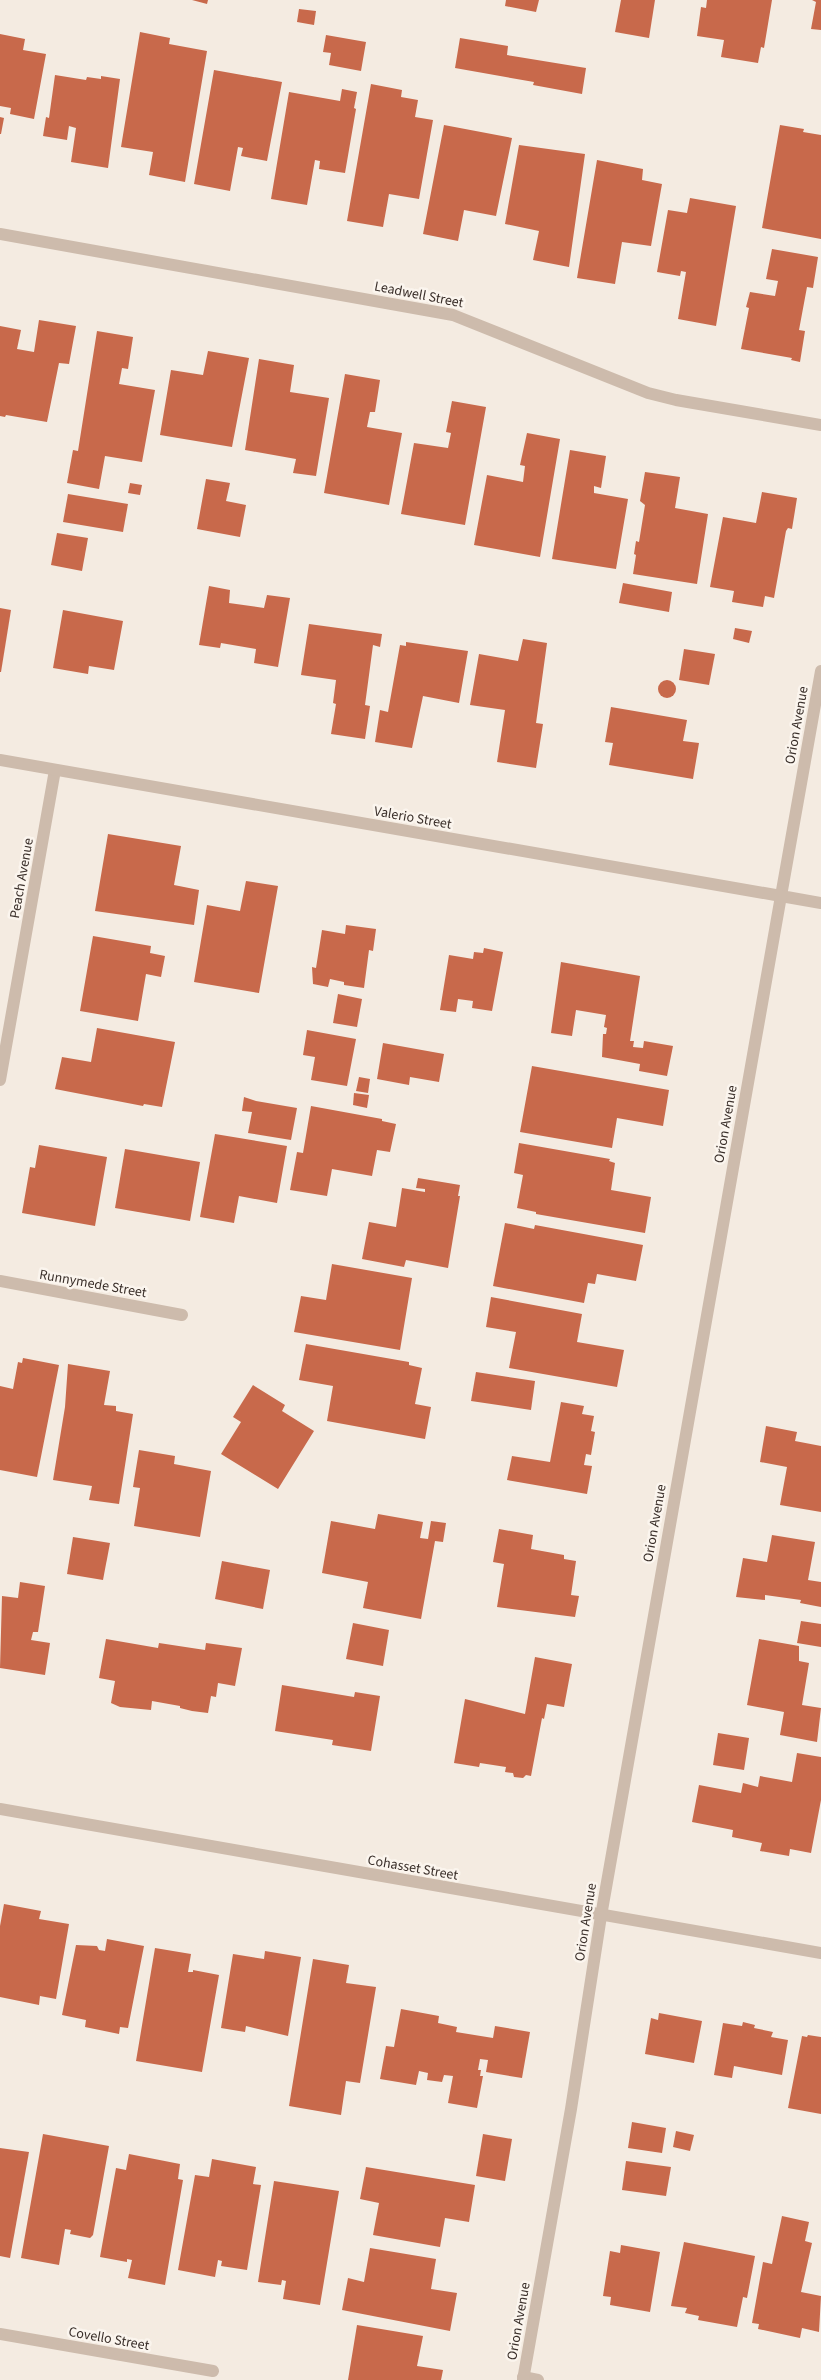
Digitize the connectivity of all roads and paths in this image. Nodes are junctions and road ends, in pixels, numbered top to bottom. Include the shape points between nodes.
1 (0, 234) edge
2 (821, 425) edge
3 (821, 671) edge
4 (0, 760) edge
5 (56, 770) junction
6 (781, 896) junction
7 (821, 903) edge
8 (0, 1080) edge
9 (0, 1281) edge
10 (182, 1315) dead end
11 (0, 1809) edge
12 (601, 1916) junction
13 (821, 1953) edge
14 (0, 2334) edge
15 (213, 2371) dead end
16 (523, 2379) edge
17 (538, 2380) edge

1 - 2 street, Leadwell Street via 453,314 648,393
3 - 6 street, Orion Avenue
4 - 5 street, Valerio Street
5 - 6 street, Valerio Street
5 - 8 street, Peach Avenue
6 - 7 street, Valerio Street
6 - 12 street, Orion Avenue
9 - 10 street, Runnymede Street
11 - 12 street, Cohasset Street
12 - 13 street, Cohasset Street
12 - 16 street, Orion Avenue
14 - 15 street, Covello Street
16 - 17 street

